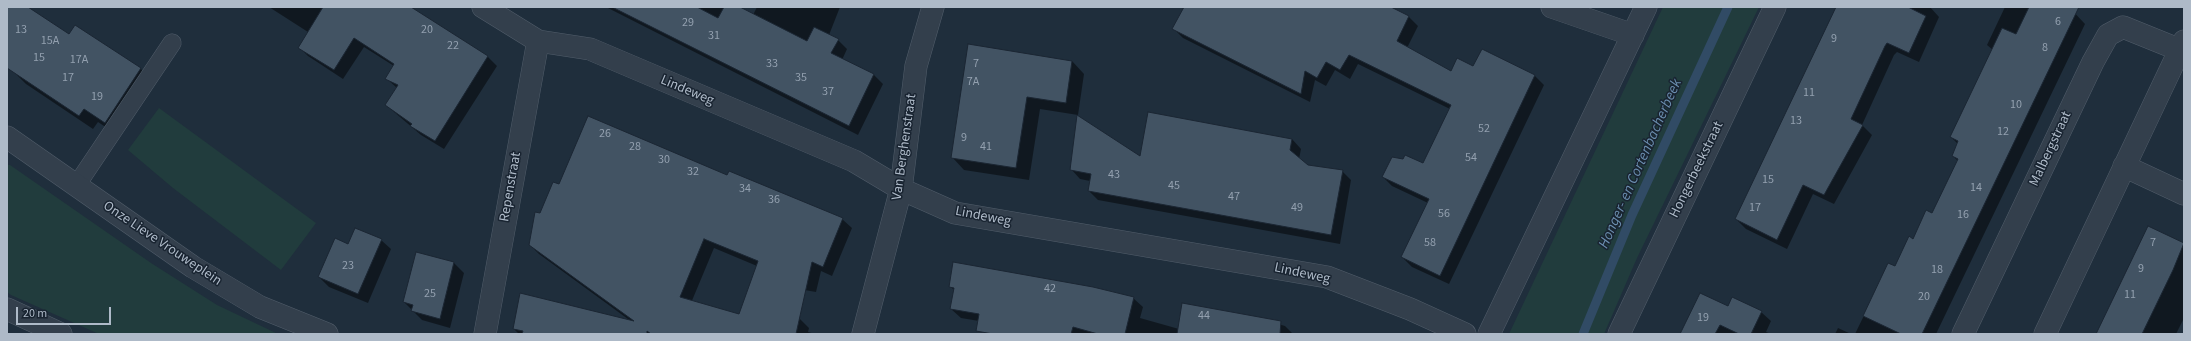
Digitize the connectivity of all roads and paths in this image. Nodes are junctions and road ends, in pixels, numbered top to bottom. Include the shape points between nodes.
1 (483, 7) edge
2 (933, 7) edge
3 (1552, 7) edge
4 (1646, 7) edge
5 (1776, 7) edge
6 (1633, 35) junction
7 (538, 40) junction
8 (172, 43) dead end
9 (2182, 46) edge
10 (7, 137) edge
11 (2124, 166) junction
12 (76, 186) junction
13 (901, 189) junction
14 (2184, 194) edge
15 (7, 309) edge
16 (61, 334) edge
17 (327, 334) edge
18 (485, 334) edge
19 (863, 334) edge
20 (1465, 334) edge
21 (1489, 334) edge
22 (1619, 334) edge
23 (1963, 334) edge
24 (2045, 334) edge

1 - 7 street, Lindeweg
2 - 13 street, Van Berghenstraat via 916,66
3 - 6 street
4 - 6 street
5 - 22 street, Hongerbeekstraat
6 - 21 street
7 - 13 street, Lindeweg via 590,50 854,161
7 - 18 street, Repenstraat
8 - 12 lane
9 - 11 street, Malbergstraat
9 - 23 street, Malbergstraat via 2123,27 2108,35
10 - 12 street, Onze Lieve Vrouweplein
11 - 14 street
11 - 24 street, Malbergstraat
12 - 17 street, Onze Lieve Vrouweplein via 193,267 260,308
13 - 19 street, Van Berghenstraat
13 - 20 street, Lindeweg via 955,213 1326,277 1410,309
15 - 16 street

